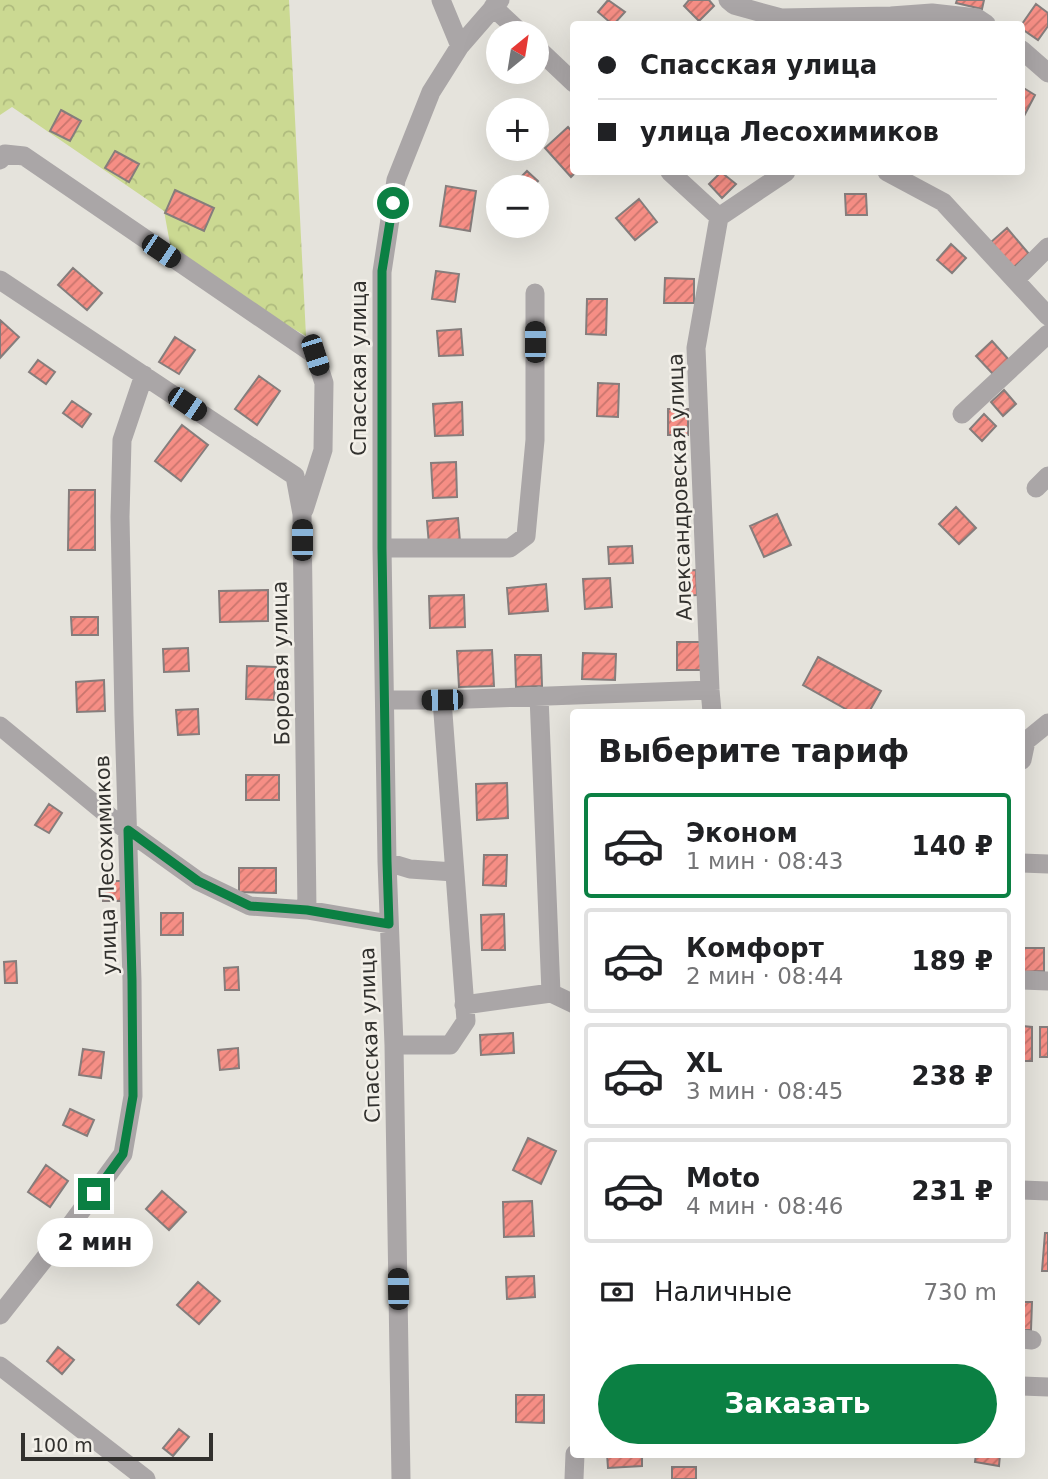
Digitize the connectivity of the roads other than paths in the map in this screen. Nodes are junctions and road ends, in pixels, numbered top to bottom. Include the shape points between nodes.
1 (441, 0) edge
2 (728, 0) edge
3 (497, 3) edge
4 (512, 21) edge
5 (982, 21) edge
6 (460, 46) junction
7 (1025, 53) edge
8 (550, 60) edge
9 (1048, 73) edge
10 (570, 79) edge
11 (0, 160) edge
12 (673, 175) edge
13 (782, 175) edge
14 (893, 175) edge
15 (719, 217) junction
16 (1048, 247) edge
17 (0, 280) edge
18 (1015, 280) junction
19 (535, 293) dead end
20 (1048, 316) edge
21 (1048, 334) edge
22 (144, 375) junction
23 (962, 414) dead end
24 (302, 514) junction
25 (382, 548) junction
26 (710, 690) junction
27 (539, 696) junction
28 (385, 700) junction
29 (442, 700) junction
30 (712, 709) edge
31 (1048, 723) edge
32 (0, 726) edge
33 (1025, 746) edge
34 (128, 830) junction
35 (387, 862) junction
36 (1025, 863) edge
37 (1048, 864) edge
38 (454, 872) junction
39 (307, 910) junction
40 (389, 924) junction
41 (1025, 981) edge
42 (1048, 981) edge
43 (551, 993) junction
44 (570, 1002) edge
45 (464, 1005) junction
46 (394, 1045) junction
47 (1025, 1190) edge
48 (1048, 1191) edge
49 (0, 1315) edge
50 (0, 1366) edge
51 (1025, 1387) edge
52 (1048, 1387) edge
53 (575, 1458) edge
54 (146, 1479) edge
55 (401, 1479) edge
56 (574, 1479) edge

1 - 6 street
2 - 5 street via 780,18 932,13
3 - 4 street, Спасская улица
3 - 6 street, Спасская улица
6 - 25 street, Спасская улица via 431,92 396,180 382,271
7 - 9 street
8 - 10 street
11 - 24 street via 5,154 24,156 315,355 324,383 324,450
12 - 15 street
13 - 15 street
14 - 18 street via 943,202
15 - 26 street, Александровская улица via 696,348
16 - 18 street
17 - 22 street, Боровая улица
18 - 20 street
19 - 25 street via 535,440 526,536 510,548
21 - 23 street
22 - 24 street, Боровая улица via 295,476
22 - 34 street, улица Лесохимиков via 122,440 121,466
24 - 39 street, Боровая улица
25 - 28 street, Спасская улица
26 - 27 street
26 - 30 street, Александровская улица
27 - 29 street
27 - 43 street
28 - 29 street
28 - 35 street, Спасская улица
29 - 38 street
31 - 33 street
32 - 34 street
34 - 39 street via 198,881 250,906
34 - 49 street, улица Лесохимиков via 133,1096 123,1154
35 - 38 street via 410,869
35 - 40 street, Спасская улица
36 - 37 street
38 - 45 street
39 - 40 street
40 - 46 street, Спасская улица
41 - 42 street
43 - 44 street
43 - 45 street
45 - 46 street via 466,1021 450,1045
46 - 55 street, Спасская улица
47 - 48 street
50 - 54 street
51 - 52 street
53 - 56 street

